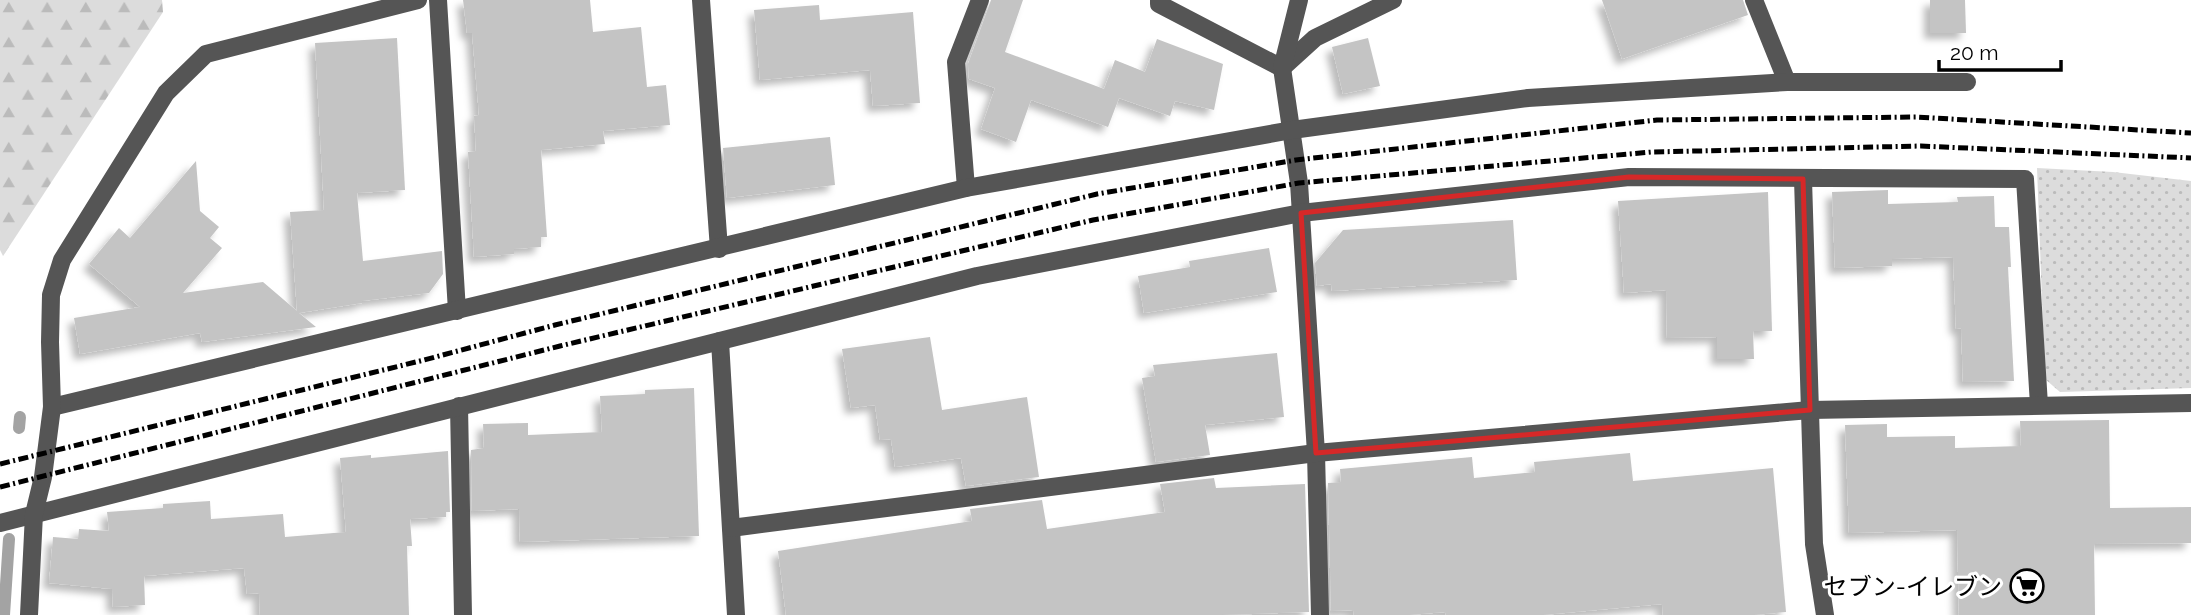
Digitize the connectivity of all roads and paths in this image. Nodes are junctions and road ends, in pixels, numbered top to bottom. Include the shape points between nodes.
1 (418, 0) edge
2 (438, 0) edge
3 (701, 0) edge
4 (980, 0) edge
5 (1159, 0) edge
6 (1299, 0) edge
7 (1393, 0) edge
8 (1754, 0) edge
9 (1282, 68) junction
10 (1787, 82) junction
11 (1967, 82) dead end
12 (1292, 131) junction
13 (1803, 179) junction
14 (967, 188) junction
15 (1301, 213) junction
16 (719, 249) junction
17 (457, 311) junction
18 (720, 341) junction
19 (2191, 403) edge
20 (2039, 405) junction
21 (52, 407) junction
22 (459, 407) junction
23 (1810, 410) junction
24 (1316, 453) junction
25 (34, 514) junction
26 (0, 523) edge
27 (731, 528) junction
28 (29, 615) edge
29 (463, 615) edge
30 (736, 615) edge
31 (1320, 615) edge
32 (1825, 615) edge

1 - 21 street via 206,54 166,93 62,260 51,295
2 - 17 street
3 - 16 street
4 - 14 street via 956,62
5 - 9 street via 1159,4
6 - 9 street
7 - 9 street via 1315,38
8 - 10 street
9 - 12 street
10 - 11 street
10 - 12 street via 1528,98
12 - 14 street
12 - 15 street
13 - 15 street via 1629,177
13 - 20 street via 2025,180
13 - 23 street
14 - 16 street
15 - 18 street via 977,276
15 - 24 street
16 - 17 street
17 - 21 street
18 - 22 street
18 - 27 street
19 - 20 street
20 - 23 street
21 - 25 street
22 - 25 street
22 - 29 street
23 - 24 street
23 - 32 street via 1814,544
24 - 27 street
24 - 31 street
25 - 26 street
25 - 28 street
27 - 30 street

